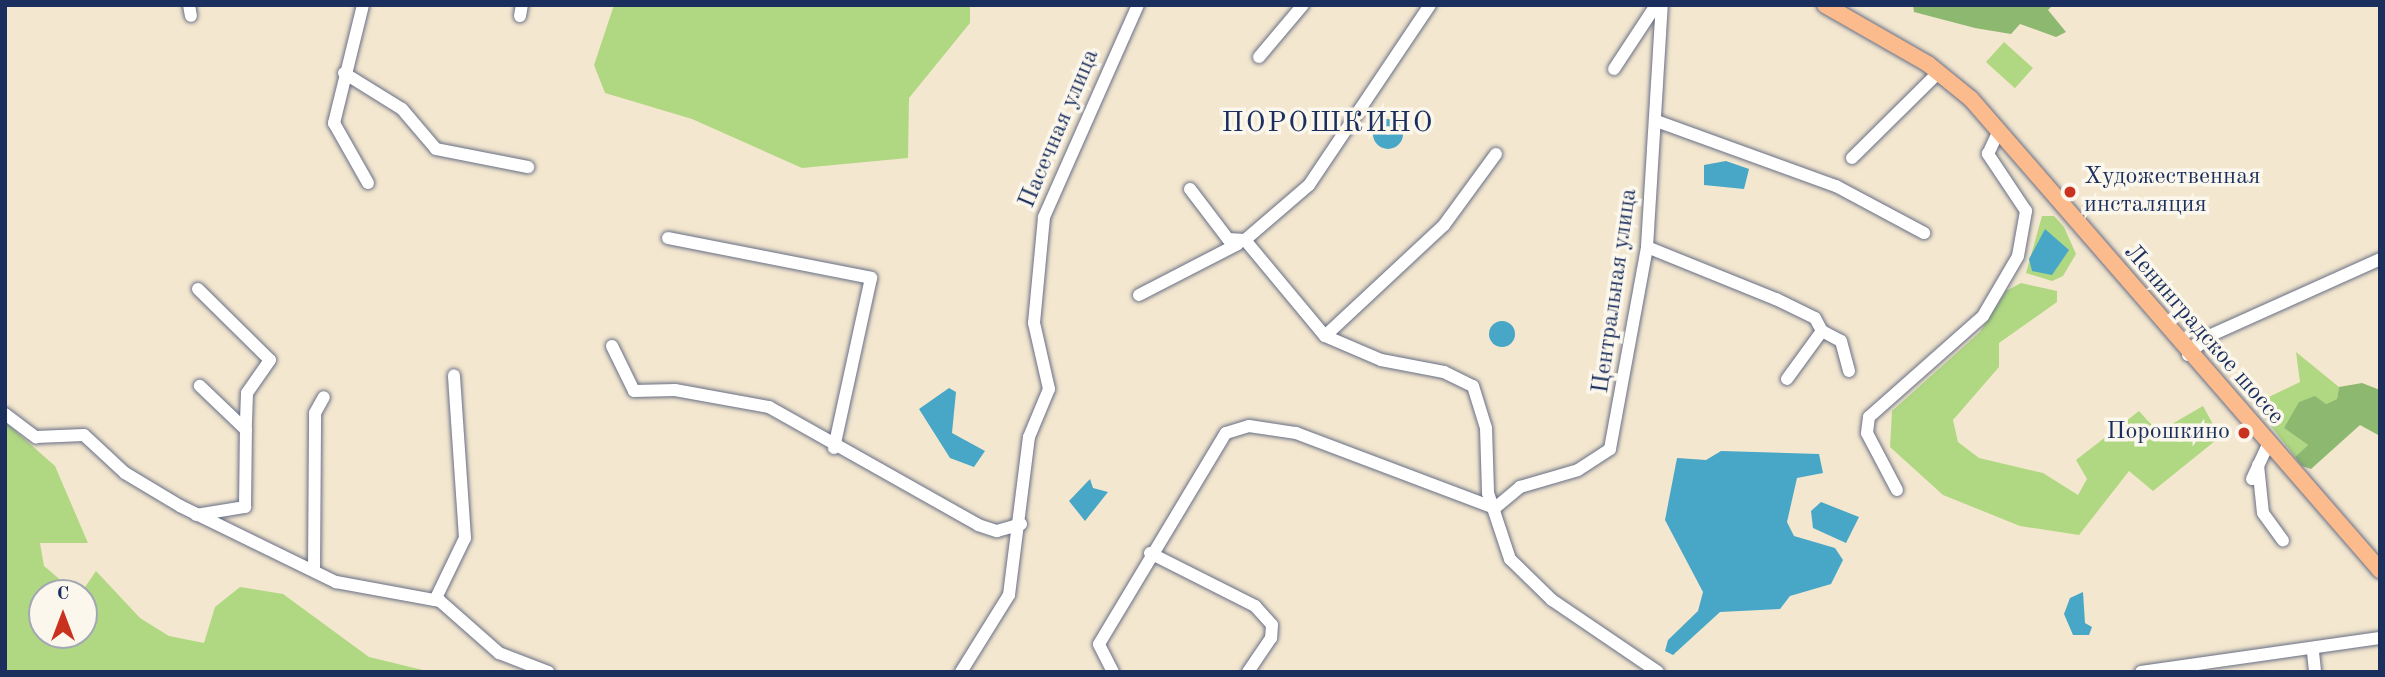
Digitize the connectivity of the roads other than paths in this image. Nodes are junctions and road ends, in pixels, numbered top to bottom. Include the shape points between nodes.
1 (363, 5) edge
2 (1138, 5) edge
3 (1303, 5) edge
4 (1430, 5) edge
5 (1656, 5) edge
6 (1662, 5) edge
7 (1825, 5) edge
8 (1259, 57) dead end
9 (1614, 69) dead end
10 (344, 73) junction
11 (1938, 73) junction
12 (1658, 122) junction
13 (1999, 130) junction
14 (1496, 153) dead end
15 (1852, 158) dead end
16 (528, 167) dead end
17 (368, 183) dead end
18 (1190, 189) dead end
19 (1924, 233) dead end
20 (668, 238) dead end
21 (1241, 242) junction
22 (1647, 247) junction
23 (2380, 258) edge
24 (198, 289) dead end
25 (1139, 295) dead end
26 (1822, 331) junction
27 (1325, 336) junction
28 (612, 346) dead end
29 (2188, 355) junction
30 (1849, 371) dead end
31 (454, 375) dead end
32 (1787, 379) dead end
33 (200, 386) dead end
34 (324, 397) dead end
35 (5, 414) edge
36 (246, 430) junction
37 (2267, 445) junction
38 (834, 448) junction
39 (2258, 465) junction
40 (2252, 479) dead end
41 (1897, 490) dead end
42 (1495, 508) junction
43 (195, 515) junction
44 (1021, 523) junction
45 (2283, 541) dead end
46 (1150, 553) junction
47 (314, 570) junction
48 (2380, 570) edge
49 (435, 600) junction
50 (2380, 638) edge
51 (2313, 652) junction
52 (2176, 669) edge
53 (548, 672) edge
54 (961, 672) edge
55 (1113, 672) edge
56 (1248, 672) edge
57 (1658, 672) edge
58 (2141, 672) edge
59 (2315, 672) edge

1 - 10 street
2 - 44 street, Пасечная улица via 1041,231 1034,323 1049,389 1029,437
3 - 8 street
4 - 21 street via 1310,185
5 - 9 street
6 - 12 street, Центральная улица
7 - 11 main road, Ленинградское шоссе
10 - 16 street via 402,109 436,149
10 - 17 street via 334,123
11 - 13 main road, Ленинградское шоссе
11 - 15 street
12 - 19 street via 1836,186
12 - 22 street, Центральная улица
13 - 29 main road, Ленинградское шоссе
13 - 41 street via 1988,145 1991,162 2026,211 2018,256 1983,316 1870,416 1867,433
14 - 27 street via 1444,225
18 - 21 street
20 - 38 street via 871,278
21 - 25 street
21 - 27 street
22 - 26 street via 1786,304 1815,318
22 - 42 street, Центральная улица via 1610,449 1578,470 1520,487
23 - 29 street via 2209,336
24 - 36 street via 270,360 247,393
26 - 30 street via 1841,341
26 - 32 street
27 - 42 street via 1381,360 1444,372 1473,386 1486,428 1488,494
28 - 38 street via 634,391 675,390 769,407
29 - 37 main road, Ленинградское шоссе
31 - 49 street via 465,538
33 - 36 street
34 - 47 street via 315,412
35 - 43 street via 36,437 84,435 125,473
36 - 43 street via 245,507
37 - 39 street
37 - 48 main road, Ленинградское шоссе
38 - 44 street via 978,525 997,531
39 - 40 street
39 - 45 street via 2263,513
42 - 46 street via 1296,433 1250,426 1226,433
42 - 57 street via 1499,540 1527,580
43 - 47 street
44 - 54 street, Пасечная улица via 1009,595
46 - 55 street via 1100,644
46 - 56 street via 1255,606 1272,625 1271,638
47 - 49 street via 337,582
49 - 53 street via 499,653
50 - 51 street
51 - 52 street
51 - 59 street
52 - 58 street

